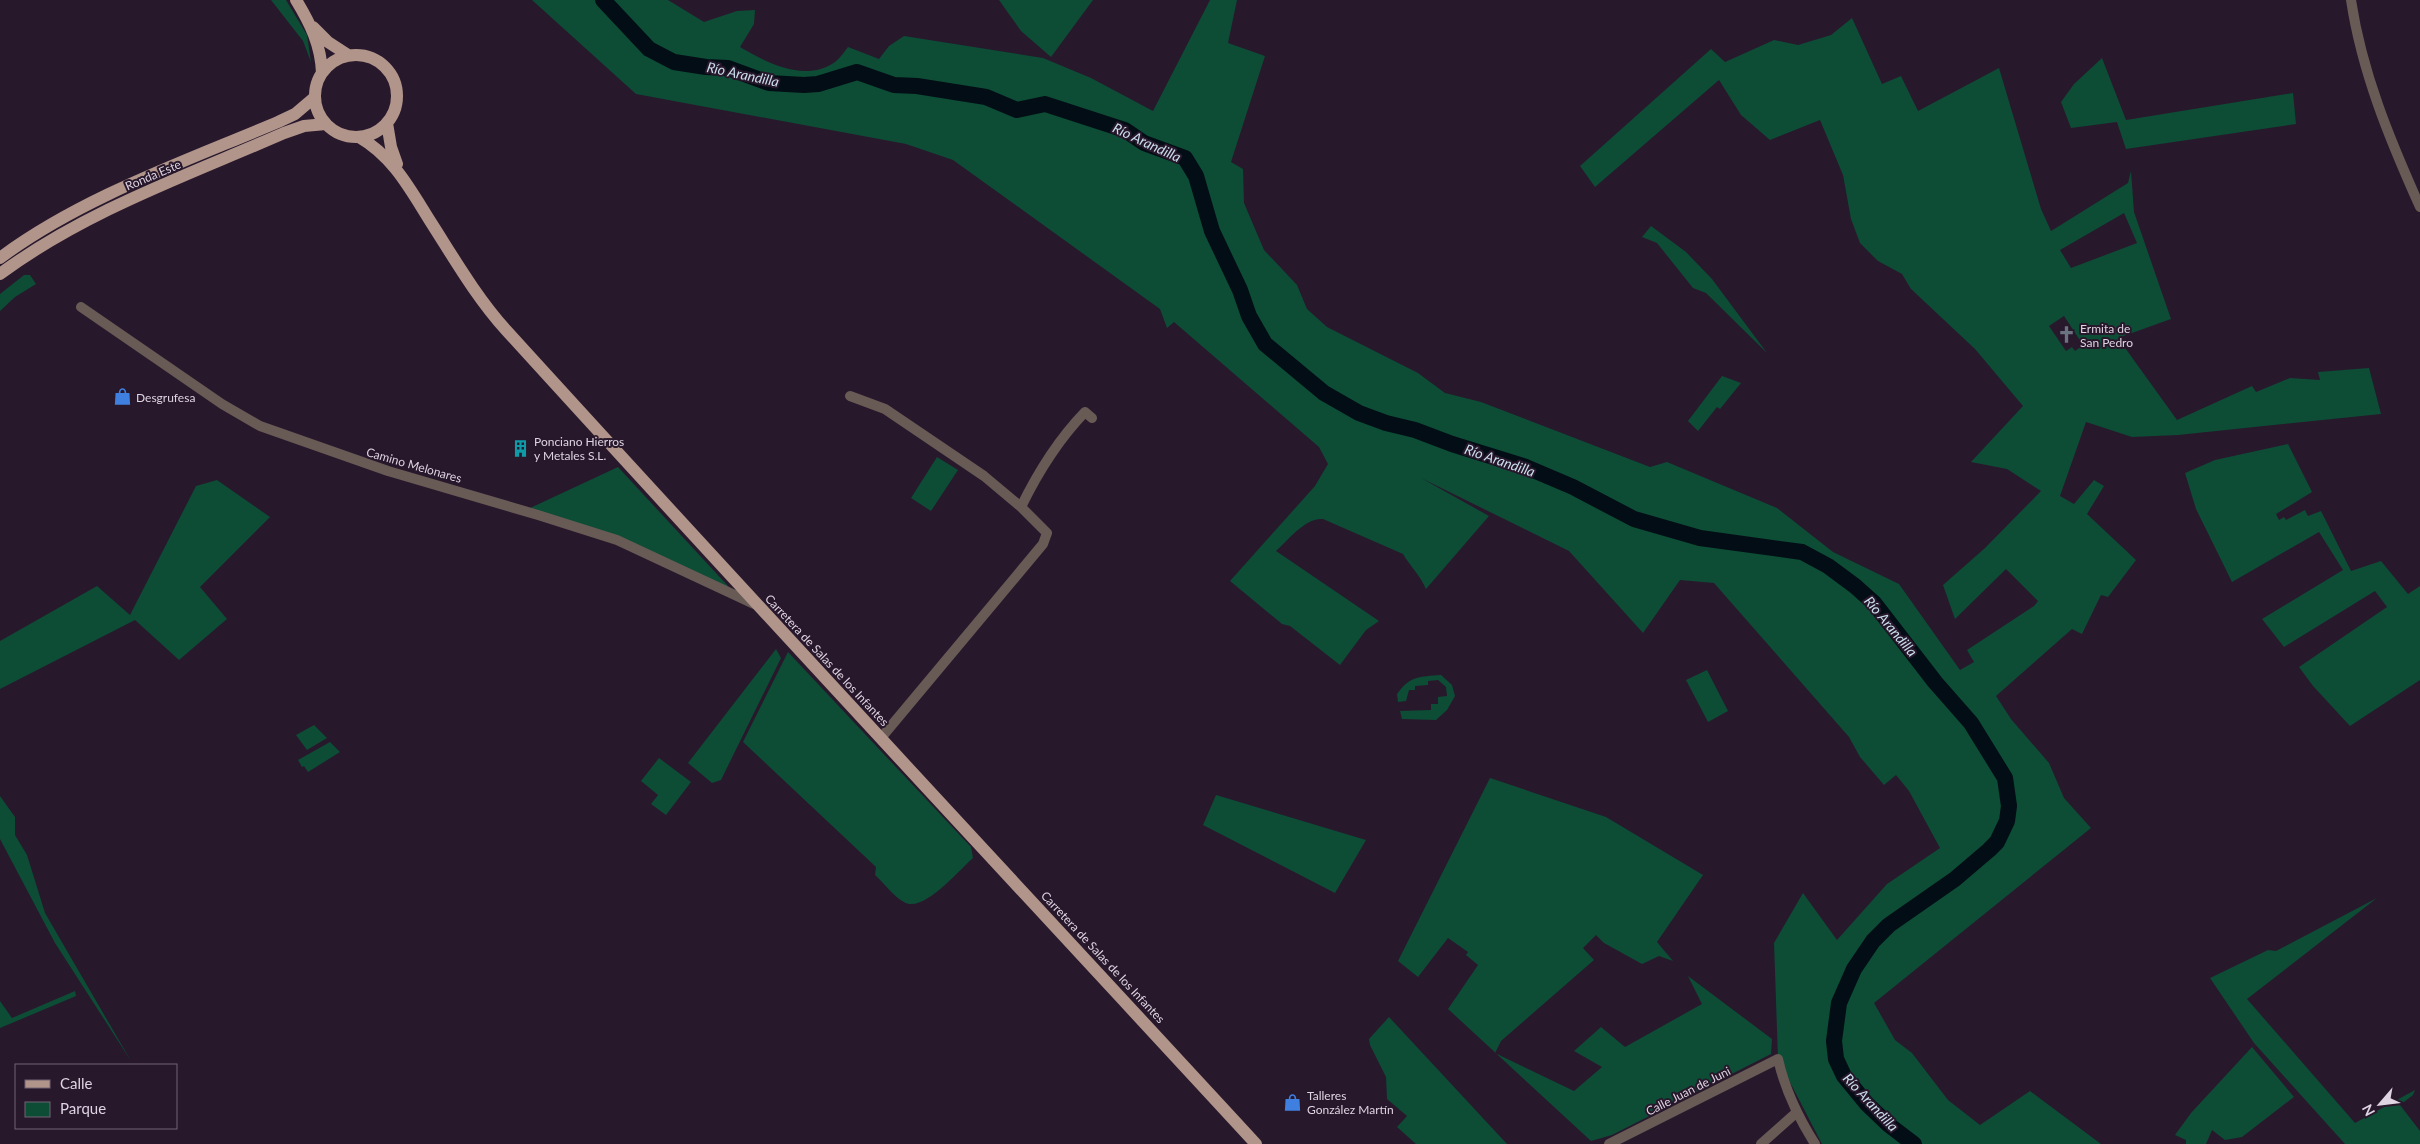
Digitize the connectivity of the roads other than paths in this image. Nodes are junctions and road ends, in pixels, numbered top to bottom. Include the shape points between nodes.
1 (296, 0) edge
2 (2351, 0) edge
3 (312, 27) junction
4 (348, 55) junction
5 (322, 72) junction
6 (315, 97) junction
7 (387, 122) junction
8 (326, 124) junction
9 (359, 137) junction
10 (402, 176) junction
11 (2420, 207) edge
12 (0, 258) edge
13 (0, 274) edge
14 (81, 307) dead end
15 (850, 396) dead end
16 (1092, 418) dead end
17 (1021, 507) junction
18 (760, 607) junction
19 (881, 738) junction
20 (1797, 1112) junction
21 (1256, 1144) edge
22 (1609, 1144) edge
23 (1761, 1144) edge
24 (1815, 1144) edge

1 - 3 main road
2 - 11 street via 2366,70 2394,148
3 - 4 main road
3 - 5 main road
4 - 5 main road
4 - 7 main road via 370,57 388,70 396,91 393,113
5 - 6 main road
6 - 8 main road via 318,112
6 - 12 main road, Ronda Este via 278,122 81,209 44,228
7 - 9 main road via 374,132
7 - 10 main road, Carretera de Salas de los Infantes via 391,147
8 - 9 main road via 336,132
8 - 13 main road, Ronda Este via 304,126 284,133 100,213 23,257
9 - 10 main road, Carretera de Salas de los Infantes via 385,154
10 - 18 main road, Carretera de Salas de los Infantes via 459,267 503,327
14 - 18 street, Camino Melonares via 222,404 260,426 388,471 617,540
15 - 17 street via 885,410 984,476
16 - 17 street via 1085,412 1069,428 1036,475
17 - 19 street via 1047,533 1043,544
18 - 19 main road, Carretera de Salas de los Infantes
19 - 21 main road, Carretera de Salas de los Infantes
20 - 22 street, Calle Juan de Juni via 1783,1084 1778,1059
20 - 23 street
20 - 24 street

